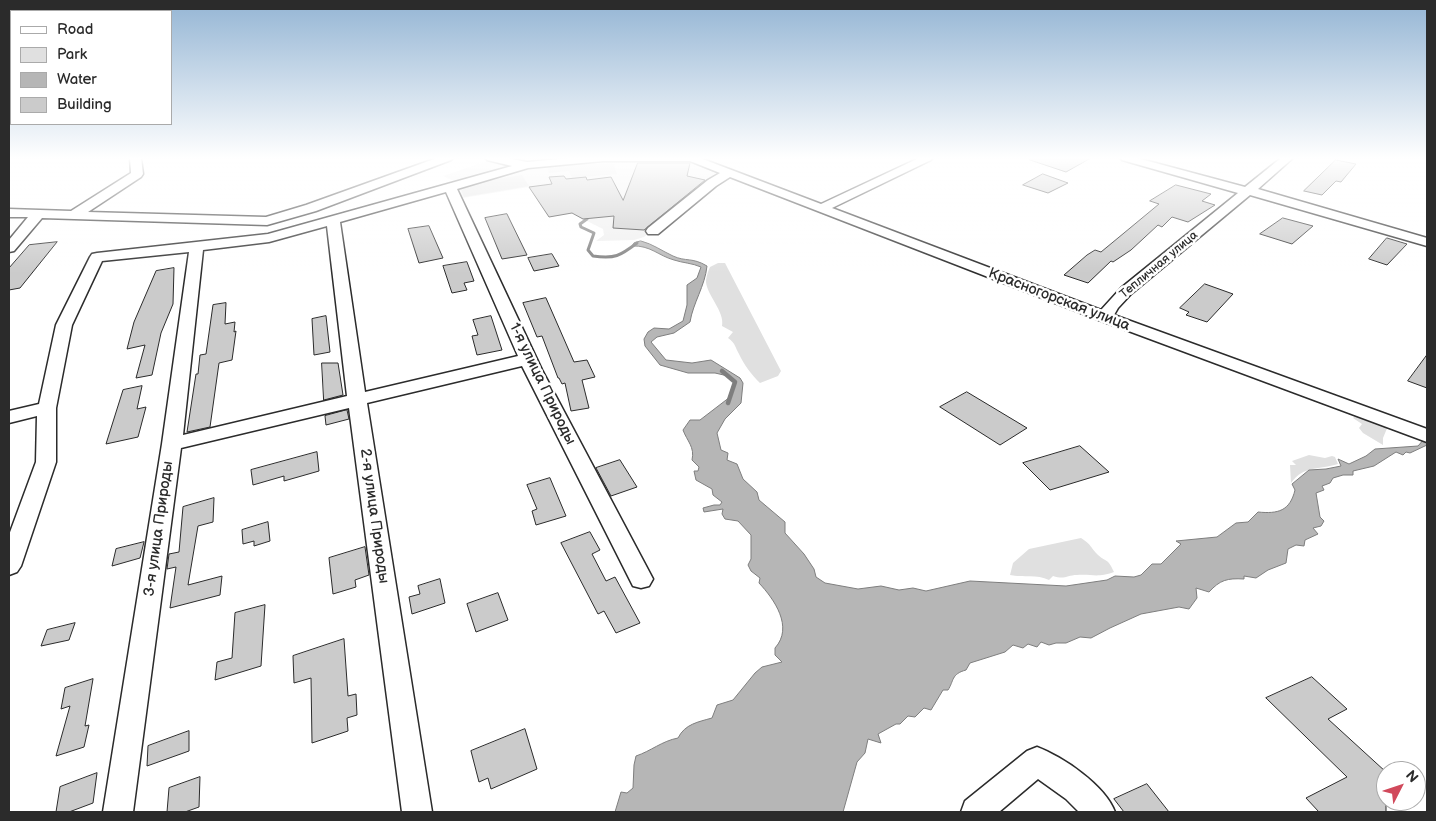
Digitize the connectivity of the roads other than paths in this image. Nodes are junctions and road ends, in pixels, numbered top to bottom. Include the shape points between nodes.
1 (102, 196) edge
2 (343, 196) edge
3 (413, 196) edge
4 (455, 196) edge
5 (696, 196) edge
6 (791, 196) edge
7 (847, 196) edge
8 (1242, 196) edge
9 (1268, 196) edge
10 (822, 208) junction
11 (9, 213) edge
12 (39, 213) junction
13 (74, 215) junction
14 (333, 219) junction
15 (653, 231) dead end
16 (1427, 242) edge
17 (197, 246) junction
18 (9, 248) edge
19 (1104, 318) junction
20 (528, 359) junction
21 (357, 399) junction
22 (47, 408) junction
23 (9, 418) edge
24 (1420, 434) edge
25 (172, 444) junction
26 (9, 566) edge
27 (641, 579) dead end
28 (118, 812) edge
29 (417, 812) edge
30 (976, 812) edge
31 (1100, 812) edge

1 - 13 street
2 - 13 street via 267,221
3 - 14 street
4 - 20 street, 1-я улица Природы
5 - 15 street
6 - 10 street, Красногорская улица
7 - 10 street
8 - 19 street, Тепличная улица via 1126,291
9 - 16 street
10 - 19 street, Красногорская улица
11 - 12 street
12 - 13 street
12 - 18 street
14 - 17 street via 269,238
14 - 21 street, 2-я улица Природы
17 - 22 street via 97,257 64,324
17 - 25 street, 3-я улица Природы
19 - 24 street, Красногорская улица
20 - 21 street
20 - 27 street, 1-я улица Природы
21 - 25 street
21 - 29 street, 2-я улица Природы
22 - 23 street
22 - 26 street via 46,462
25 - 28 street, 3-я улица Природы
30 - 31 street via 1037,761 1077,788

